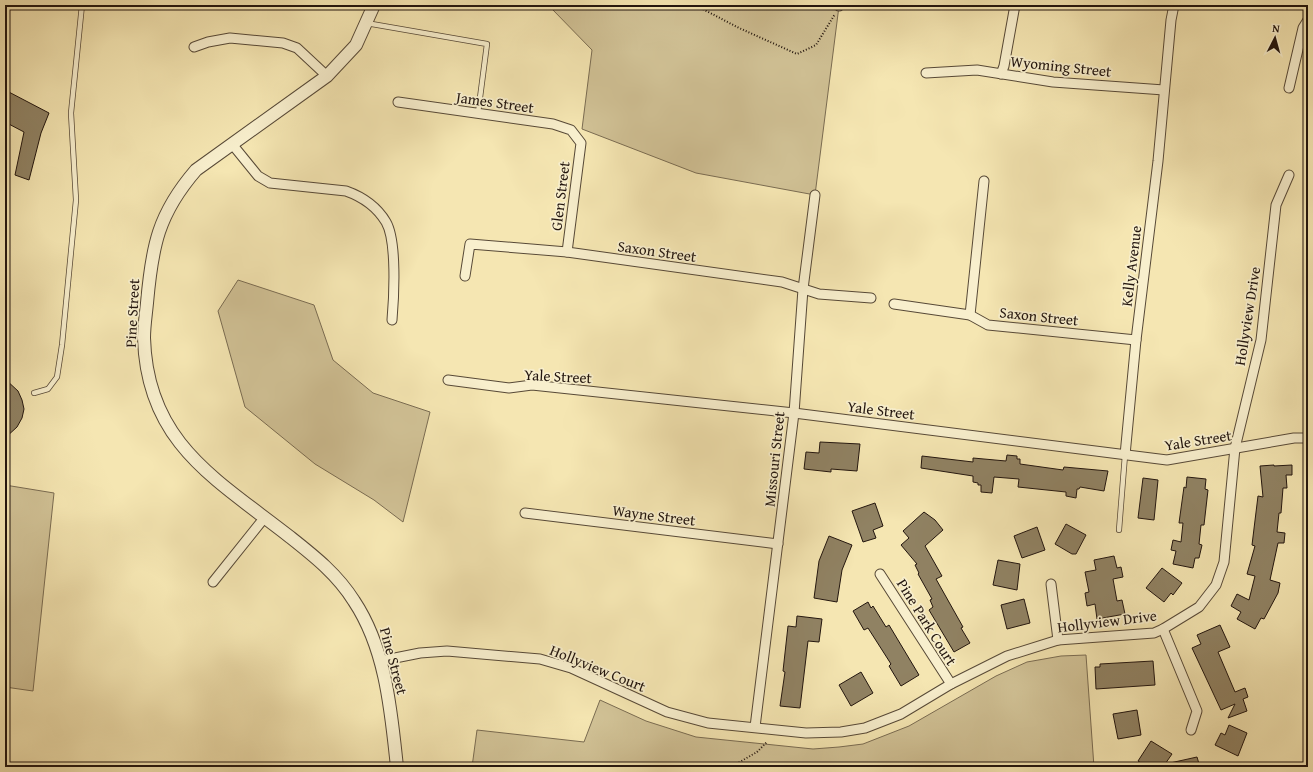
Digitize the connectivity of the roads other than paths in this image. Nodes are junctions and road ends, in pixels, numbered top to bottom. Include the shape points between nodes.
1 (82, 5) edge
2 (374, 5) edge
3 (1015, 5) edge
4 (1174, 5) edge
5 (1308, 20) edge
6 (366, 23) junction
7 (194, 48) dead end
8 (926, 73) dead end
9 (1001, 74) junction
10 (327, 76) junction
11 (1289, 88) dead end
12 (1164, 90) junction
13 (398, 102) dead end
14 (478, 113) junction
15 (580, 143) joint
16 (232, 144) junction
17 (1289, 175) dead end
18 (984, 182) dead end
19 (815, 195) dead end
20 (567, 252) junction
21 (464, 276) dead end
22 (803, 289) junction
23 (872, 298) dead end
24 (894, 304) dead end
25 (970, 315) junction
26 (392, 320) dead end
27 (1136, 340) junction
28 (448, 380) dead end
29 (34, 393) dead end
30 (794, 413) junction
31 (1308, 438) edge
32 (1235, 448) junction
33 (1125, 455) junction
34 (526, 513) dead end
35 (265, 517) junction
36 (1119, 530) dead end
37 (778, 544) junction
38 (880, 574) dead end
39 (213, 582) dead end
40 (1052, 584) dead end
41 (1163, 630) junction
42 (1058, 640) junction
43 (380, 661) junction
44 (951, 684) junction
45 (755, 727) junction
46 (1191, 730) dead end
47 (397, 767) edge

1 - 29 lane via 71,113 76,200 62,345 56,377 48,389
2 - 6 street, Pine Street
3 - 9 street, Wyoming Street
4 - 12 street, Kelly Avenue
5 - 11 street via 1303,28
6 - 10 street, Pine Street via 356,45
6 - 14 lane via 487,44
7 - 10 street via 208,42 230,38 283,43 297,48
8 - 9 street via 977,70
9 - 12 street, Wyoming Street via 1052,82
10 - 16 street, Pine Street
12 - 27 street, Kelly Avenue
13 - 14 street, James Street
14 - 15 street, James Street via 553,124 570,130
15 - 20 street, Glen Street
16 - 26 street via 258,176 270,183 346,192 357,195 378,211 387,224 394,253
16 - 35 street, Pine Street via 196,170 180,189 167,210 157,234 151,260 146,308 146,359 150,386 174,437 194,460
17 - 32 street, Hollyview Drive via 1276,205 1261,340
18 - 25 street
19 - 22 street, Missouri Street
20 - 21 street, Saxon Street via 470,244
20 - 22 street, Saxon Street via 782,282
22 - 23 street, Saxon Street via 819,294
22 - 30 street, Missouri Street
24 - 25 street, Saxon Street
25 - 27 street, Saxon Street via 988,326
27 - 33 street, Kelly Avenue
28 - 30 street, Yale Street via 509,388 532,386
30 - 33 street, Yale Street
30 - 37 street, Missouri Street
31 - 32 street, Yale Street
32 - 33 street, Yale Street via 1167,460
32 - 41 street, Hollyview Drive via 1224,562 1216,585 1199,607
33 - 36 lane, Kelly Avenue
34 - 37 street, Wayne Street
35 - 39 street
35 - 43 street, Pine Street via 324,564 339,580 366,620
37 - 45 street, Missouri Street
38 - 44 street, Pine Park Court
40 - 42 street
41 - 42 street, Hollyview Drive via 1154,633
41 - 46 street via 1197,711
42 - 44 street, Hollyview Drive via 1007,656
43 - 45 street, Hollyview Court via 420,653 447,651 540,659 571,668 667,712 708,723
43 - 47 street, Pine Street via 391,715
44 - 45 street, Hollyview Drive via 901,714 865,728 806,733

